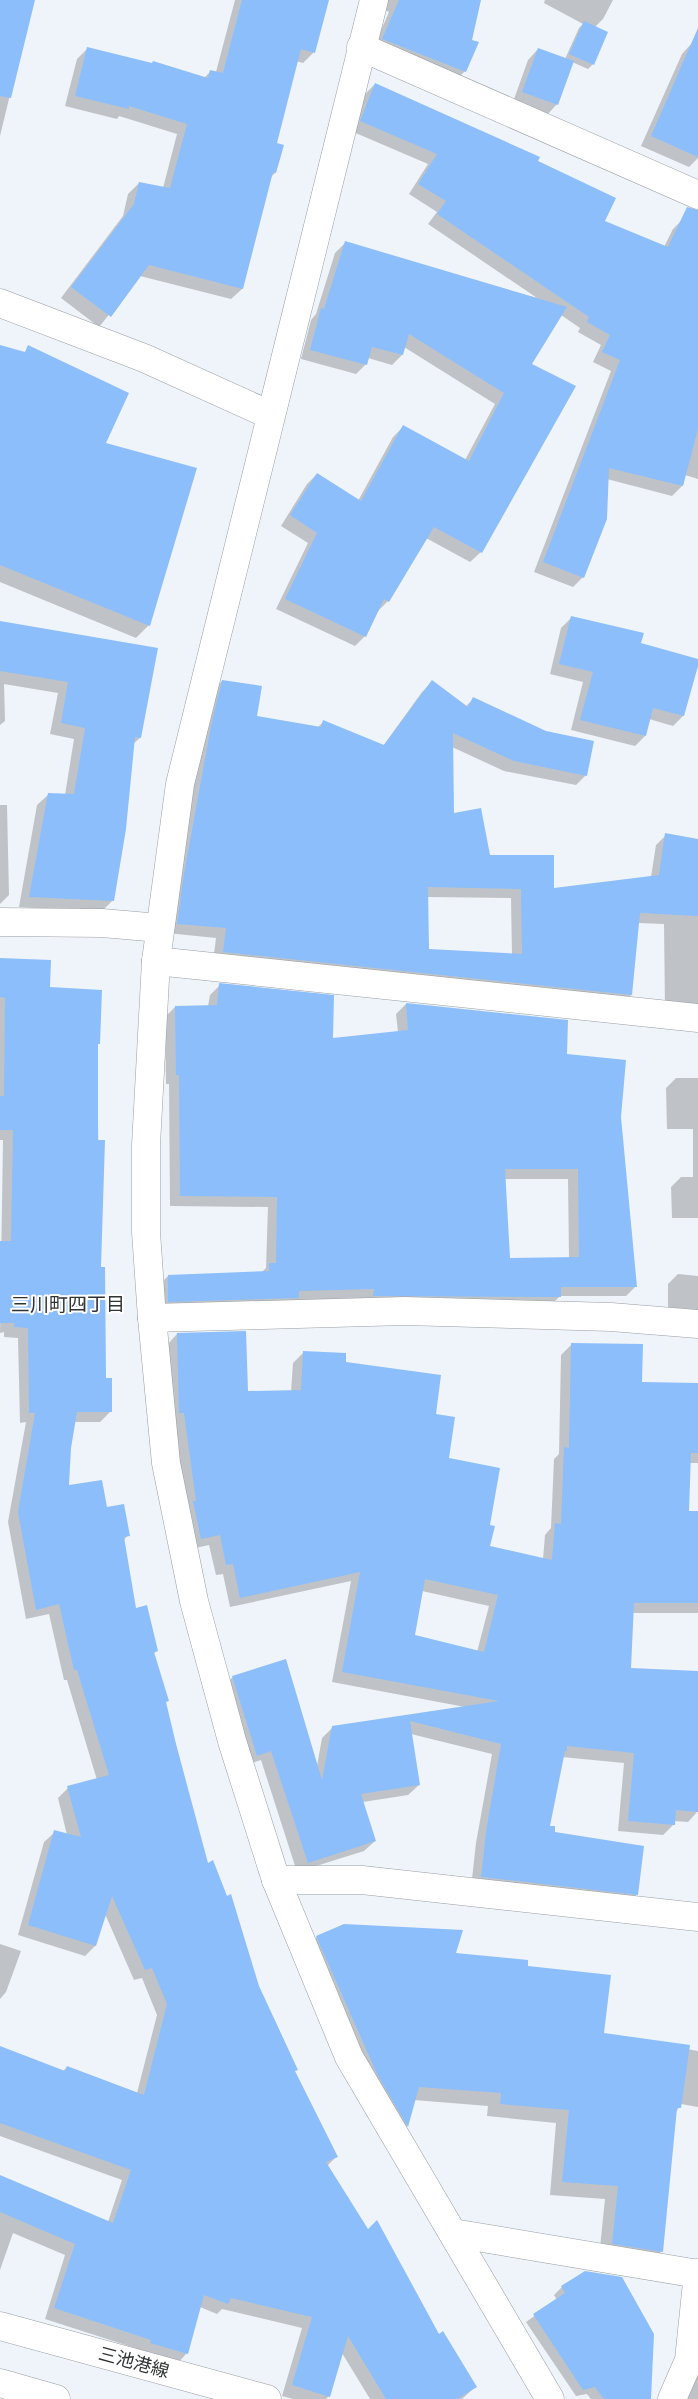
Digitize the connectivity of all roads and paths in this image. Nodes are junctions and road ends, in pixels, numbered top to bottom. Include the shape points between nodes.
1 (374, 0) edge
2 (362, 47) junction
3 (698, 195) edge
4 (0, 303) edge
5 (270, 415) junction
6 (0, 922) edge
7 (160, 928) junction
8 (156, 961) junction
9 (698, 1018) edge
10 (152, 1318) junction
11 (698, 1324) edge
12 (276, 1880) junction
13 (698, 1917) edge
14 (453, 2233) junction
15 (698, 2274) edge
16 (0, 2326) edge
17 (14, 2391) edge
18 (56, 2399) edge
19 (267, 2399) edge
20 (550, 2399) edge
21 (672, 2399) edge

1 - 2 street
2 - 3 street
2 - 5 street
4 - 5 street via 144,358
5 - 7 street via 180,784
6 - 7 street via 102,923
7 - 8 street
8 - 9 street
8 - 10 street via 146,1145 146,1232
10 - 11 street via 405,1311 611,1317
10 - 12 street via 166,1463 194,1601 232,1742
12 - 13 street via 362,1880
12 - 14 street via 349,2057
14 - 15 street
14 - 20 street
15 - 21 street via 689,2360
16 - 19 street, 三池港線
17 - 18 street

